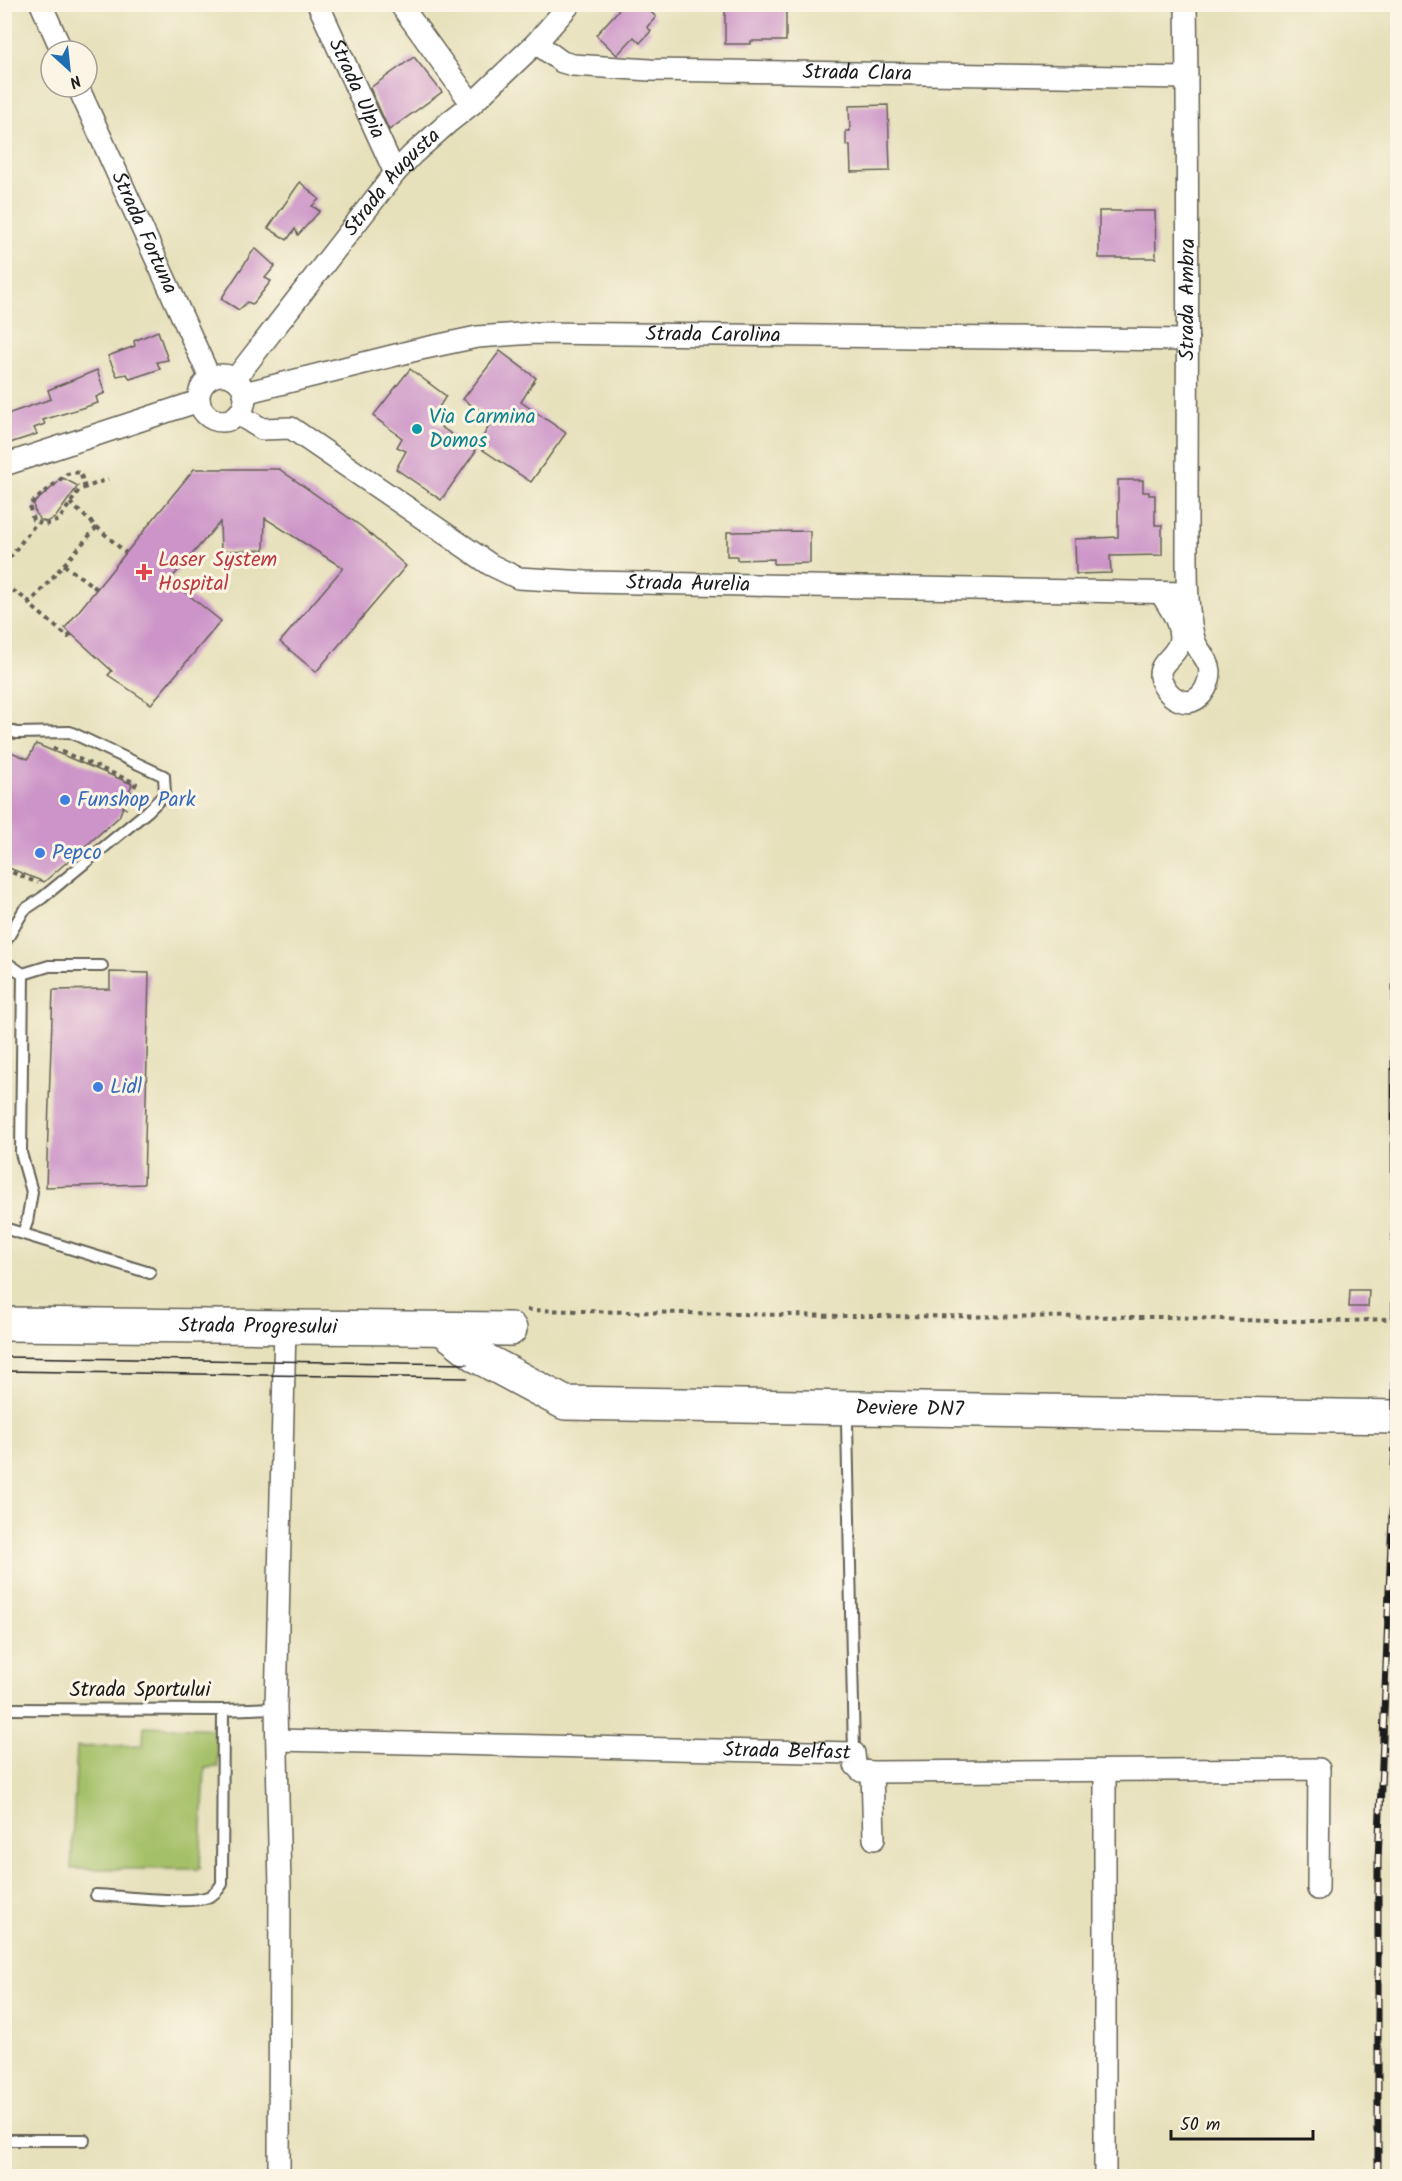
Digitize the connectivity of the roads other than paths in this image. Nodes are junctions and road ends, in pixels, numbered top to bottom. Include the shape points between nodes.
1 (41, 4) edge
2 (318, 4) edge
3 (400, 4) edge
4 (570, 4) edge
5 (1186, 4) edge
6 (57, 39) edge
7 (536, 43) junction
8 (1187, 78) junction
9 (83, 99) edge
10 (472, 104) junction
11 (395, 173) junction
12 (1188, 340) junction
13 (210, 378) junction
14 (239, 386) junction
15 (199, 401) junction
16 (238, 414) junction
17 (4, 465) edge
18 (1161, 593) junction
19 (1187, 593) junction
20 (4, 728) edge
21 (4, 944) edge
22 (4, 962) edge
23 (102, 966) dead end
24 (23, 974) junction
25 (4, 1228) edge
26 (23, 1233) junction
27 (150, 1273) dead end
28 (517, 1320) road end
29 (4, 1324) edge
30 (285, 1327) junction
31 (442, 1328) junction
32 (1398, 1417) edge
33 (847, 1423) dead end
34 (276, 1708) junction
35 (4, 1709) edge
36 (223, 1710) junction
37 (277, 1740) junction
38 (854, 1753) junction
39 (1105, 1771) junction
40 (872, 1772) junction
41 (874, 1839) dead end
42 (1318, 1889) dead end
43 (96, 1895) dead end
44 (4, 2140) edge
45 (84, 2140) dead end
46 (279, 2176) edge
47 (1105, 2176) edge

1 - 6 street
2 - 11 street, Strada Ulpia
3 - 10 street
4 - 7 street, Strada Augusta
5 - 8 street, Strada Ambra
7 - 8 street, Strada Clara via 562,62 573,65 662,70
7 - 10 street, Strada Augusta
8 - 12 street, Strada Ambra
9 - 13 street, Strada Fortuna
10 - 11 street, Strada Augusta
11 - 14 street, Strada Augusta
12 - 14 street, Strada Carolina via 535,333 477,337
12 - 19 street, Strada Ambra
13 - 14 street via 223,375
13 - 15 street via 201,388
14 - 16 street via 244,404
15 - 16 street via 204,413 215,420 227,420
15 - 17 street
16 - 18 street, Strada Aurelia via 262,429 291,428 491,565 518,578
18 - 19 street, Strada Aurelia
18 - 19 street, Strada Ambra via 1179,622 1180,638 1159,677 1171,696 1192,701 1209,682 1210,669 1196,647
20 - 21 lane via 16,733 70,732 164,776 165,794 148,812 24,910
22 - 24 lane
23 - 24 lane via 49,966
24 - 26 lane via 21,1153 32,1192
25 - 26 lane
26 - 27 lane
28 - 31 main road, Strada Progresului
29 - 30 main road, Strada Progresului
30 - 31 main road, Strada Progresului
30 - 34 street
31 - 32 main road, Deviere DN7 via 479,1357 565,1403
33 - 38 lane
34 - 36 lane, Strada Sportului
34 - 37 street
35 - 36 lane, Strada Sportului
36 - 43 lane via 222,1884 209,1897 193,1900
37 - 38 street, Strada Belfast
37 - 46 street
38 - 40 street, Strada Belfast via 855,1765 861,1771
39 - 40 street, Strada Belfast
39 - 42 street, Strada Belfast via 1319,1769
39 - 47 street
40 - 41 street
44 - 45 lane

